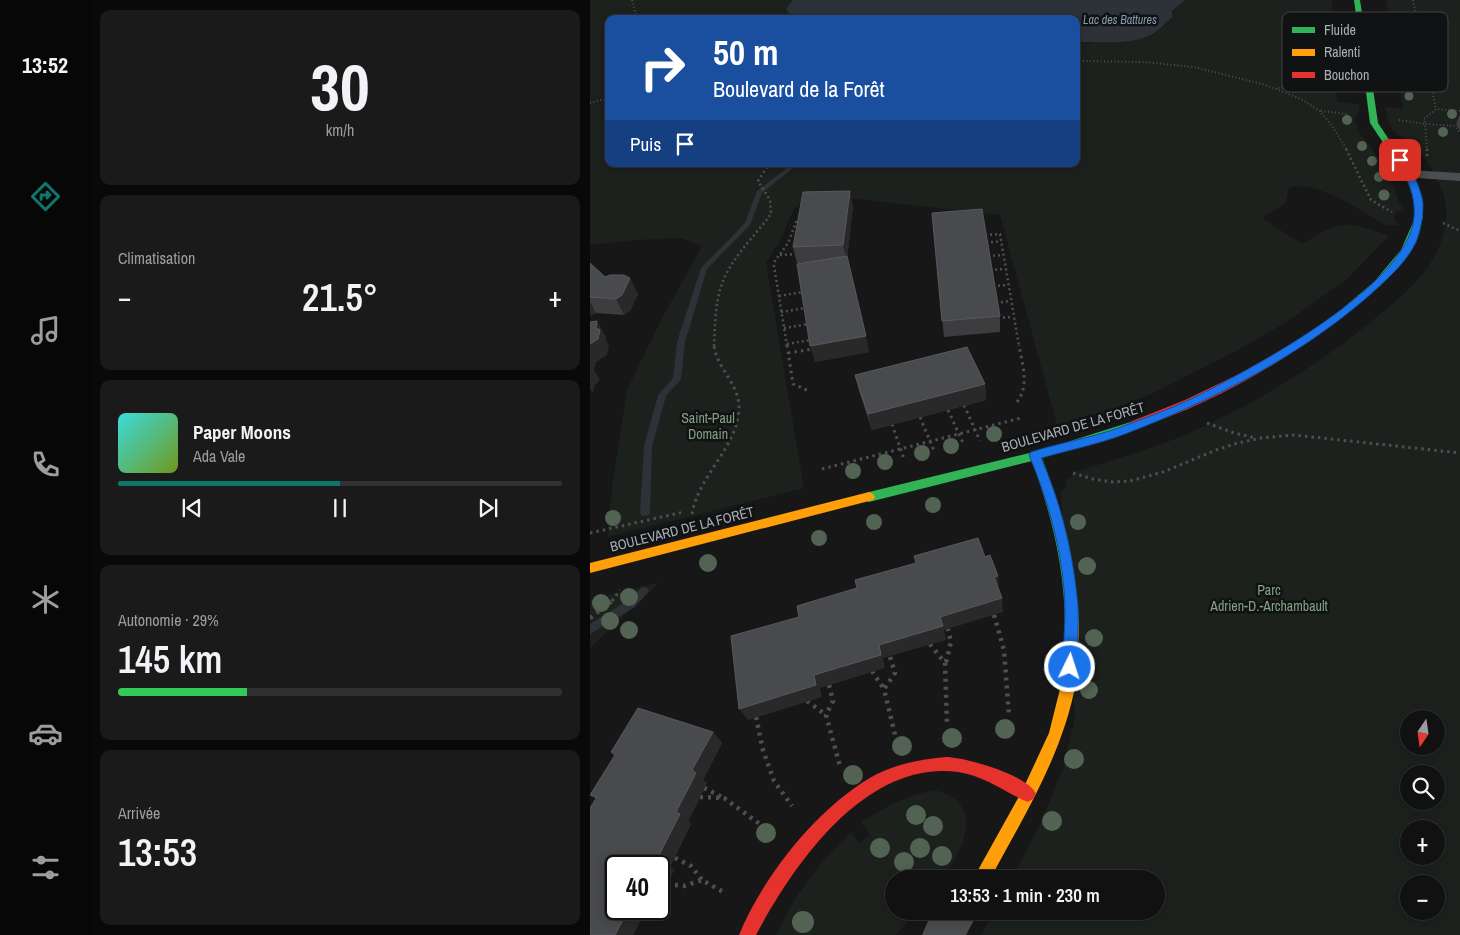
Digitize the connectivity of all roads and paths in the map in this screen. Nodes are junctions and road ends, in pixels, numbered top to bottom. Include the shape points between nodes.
1 (632, 0) edge
2 (636, 15) edge
3 (1080, 61) edge
4 (1277, 88) junction
5 (1282, 88) edge
6 (1282, 90) edge
7 (1285, 92) edge
8 (1368, 92) edge
9 (1432, 92) edge
10 (605, 99) edge
11 (590, 103) edge
12 (1436, 109) junction
13 (1320, 111) junction
14 (1460, 111) edge
15 (1355, 115) dead end
16 (1397, 119) dead end
17 (1425, 124) junction
18 (1460, 133) edge
19 (1427, 158) dead end
20 (766, 167) edge
21 (1408, 174) junction
22 (1460, 177) edge
23 (1397, 214) dead end
24 (805, 220) edge
25 (792, 233) junction
26 (798, 233) edge
27 (984, 235) edge
28 (1001, 241) junction
29 (986, 243) edge
30 (792, 247) edge
31 (785, 248) junction
32 (799, 254) edge
33 (779, 255) junction
34 (1003, 255) junction
35 (988, 256) edge
36 (1005, 269) junction
37 (990, 270) edge
38 (1008, 285) junction
39 (993, 286) edge
40 (804, 292) edge
41 (779, 296) junction
42 (1010, 301) junction
43 (996, 303) edge
44 (806, 308) edge
45 (781, 312) junction
46 (1013, 317) junction
47 (998, 318) edge
48 (809, 324) edge
49 (784, 328) junction
50 (811, 340) edge
51 (787, 344) junction
52 (813, 349) edge
53 (788, 353) junction
54 (809, 391) dead end
55 (1017, 402) dead end
56 (964, 405) edge
57 (948, 410) edge
58 (920, 417) edge
59 (1021, 418) dead end
60 (1204, 422) dead end
61 (892, 424) edge
62 (975, 431) junction
63 (959, 435) junction
64 (1257, 438) junction
65 (931, 443) junction
66 (981, 445) dead end
67 (966, 448) dead end
68 (901, 450) junction
69 (1460, 453) edge
70 (1035, 455) junction
71 (936, 456) dead end
72 (906, 463) dead end
73 (822, 469) dead end
74 (1068, 471) dead end
75 (692, 511) junction
76 (692, 517) dead end
77 (590, 533) edge
78 (590, 568) edge
79 (620, 589) dead end
80 (994, 614) edge
81 (590, 618) edge
82 (948, 628) edge
83 (930, 644) edge
84 (890, 657) edge
85 (945, 663) junction
86 (872, 672) edge
87 (829, 685) edge
88 (884, 689) junction
89 (808, 702) edge
90 (826, 715) junction
91 (1009, 716) dead end
92 (756, 717) edge
93 (947, 724) dead end
94 (896, 739) dead end
95 (840, 766) dead end
96 (704, 788) dead end
97 (1028, 794) junction
98 (700, 797) dead end
99 (724, 798) junction
100 (792, 806) dead end
101 (768, 830) dead end
102 (675, 858) dead end
103 (986, 870) edge
104 (702, 880) junction
105 (670, 884) edge
106 (724, 893) dead end
107 (953, 920) edge
108 (747, 935) edge
109 (942, 935) edge

1 - 2 path
3 - 4 path via 1184,66
4 - 5 path
4 - 6 path
7 - 13 path
8 - 21 street, BOULEVARD DE LA FORÊT via 1373,121
9 - 12 path
10 - 11 path
12 - 14 path
12 - 17 path via 1424,119
13 - 15 path
13 - 23 path via 1348,152 1370,200
16 - 17 path
17 - 18 path via 1455,126
17 - 19 path
20 - 75 path via 758,181 770,198 771,214 721,285 715,350 736,391 739,410 726,447
21 - 22 lane
21 - 70 street, BOULEVARD DE LA FORÊT via 1419,200 1411,243 1394,268 1343,312 1281,354 1201,398 1120,431
24 - 25 path via 798,220
25 - 26 path
25 - 31 path
27 - 28 path via 1000,234
28 - 29 path
28 - 34 path
30 - 31 path
31 - 33 path
32 - 33 path
33 - 41 path via 774,266
34 - 35 path
34 - 36 path
36 - 37 path
36 - 38 path
38 - 39 path
38 - 42 path
40 - 41 path
41 - 45 path
42 - 43 path
42 - 46 path
44 - 45 path
45 - 49 path
46 - 47 path
46 - 55 path via 1024,382 1023,394
48 - 49 path
49 - 51 path
50 - 51 path
51 - 53 path
52 - 53 path
53 - 54 path via 793,384
56 - 62 path
57 - 63 path
58 - 65 path
59 - 62 path
60 - 64 path
61 - 68 path
62 - 63 path
62 - 66 path
63 - 65 path
63 - 67 path
64 - 69 path via 1306,435
64 - 74 path via 1216,450 1159,475 1131,482 1106,482
65 - 68 path
65 - 71 path
68 - 72 path
68 - 73 path
70 - 78 street, BOULEVARD DE LA FORÊT
70 - 97 street via 1062,534 1072,623 1064,711 1046,760
75 - 76 path
75 - 77 path
79 - 81 path via 608,606
80 - 91 path via 1004,650
82 - 85 path via 950,642
83 - 85 path
84 - 88 path via 895,673
85 - 93 path
86 - 88 path
87 - 90 path via 833,701
88 - 94 path
89 - 90 path
90 - 95 path
92 - 100 path via 762,750 774,781
96 - 99 path
97 - 103 street
97 - 108 street via 983,771 960,765 936,764 913,768 885,779 853,798 798,851 773,885
98 - 99 path
99 - 101 path
102 - 104 path via 691,866
104 - 105 path via 684,886
104 - 106 path
107 - 109 street

